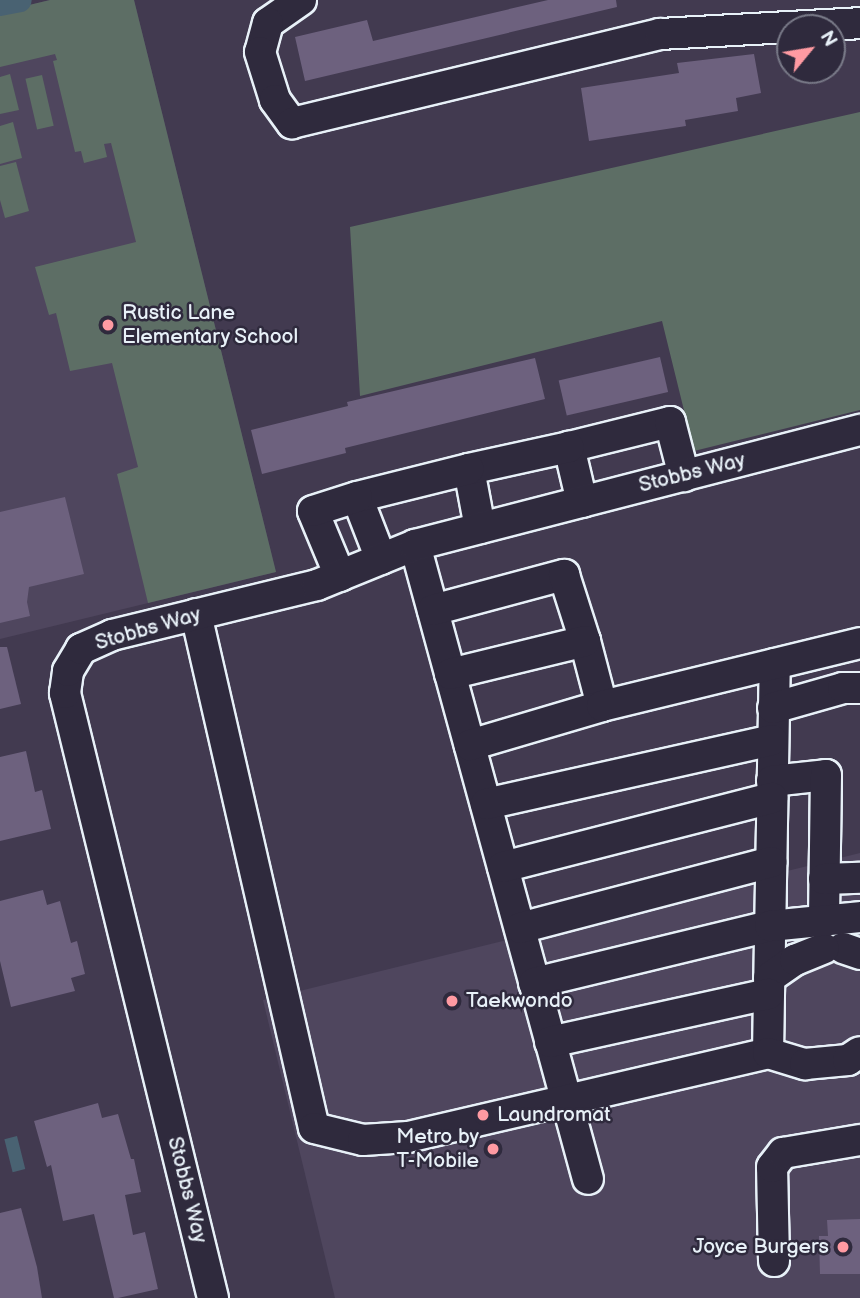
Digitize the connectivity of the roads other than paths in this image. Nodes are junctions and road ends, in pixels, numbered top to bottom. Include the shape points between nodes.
1 (301, 0) edge
2 (848, 15) edge
3 (860, 430) edge
4 (569, 447) junction
5 (469, 469) junction
6 (684, 475) junction
7 (357, 497) junction
8 (582, 502) junction
9 (480, 528) junction
10 (415, 545) junction
11 (380, 559) junction
12 (340, 576) junction
13 (433, 610) junction
14 (196, 614) junction
15 (585, 641) junction
16 (860, 643) edge
17 (775, 664) junction
18 (450, 674) junction
19 (860, 688) edge
20 (602, 706) junction
21 (773, 708) junction
22 (772, 740) junction
23 (470, 745) junction
24 (772, 790) junction
25 (486, 804) junction
26 (771, 862) junction
27 (503, 867) junction
28 (860, 878) edge
29 (824, 879) junction
30 (860, 917) edge
31 (770, 926) junction
32 (520, 928) junction
33 (838, 943) edge
34 (534, 983) junction
35 (769, 986) junction
36 (550, 1042) junction
37 (860, 1052) edge
38 (768, 1053) junction
39 (566, 1098) junction
40 (860, 1140) edge
41 (588, 1179) dead end
42 (774, 1261) dead end
43 (214, 1298) edge

1 - 2 street via 268,23 260,52 275,100 292,123 660,34
3 - 6 street, Stobbs Way
4 - 5 street
4 - 6 street via 670,422
4 - 8 street
5 - 7 street
5 - 9 street
6 - 8 street, Stobbs Way
7 - 11 street
7 - 12 street via 313,511
8 - 9 street, Stobbs Way
9 - 10 street, Stobbs Way
10 - 11 street, Stobbs Way
10 - 13 street
11 - 12 street, Stobbs Way
12 - 14 street, Stobbs Way
13 - 15 street via 564,575
13 - 18 street
14 - 39 street via 314,1128 363,1140 408,1137
14 - 43 street, Stobbs Way via 112,635 81,649 68,671 65,693
15 - 18 street
15 - 20 street
16 - 17 street
17 - 20 street
17 - 21 street
18 - 23 street
19 - 21 street via 843,688
20 - 23 street
21 - 22 street
22 - 24 street
22 - 25 street
23 - 25 street
24 - 26 street
24 - 27 street
24 - 29 street via 826,775
25 - 27 street
26 - 31 street
26 - 32 street
27 - 32 street
28 - 29 street
29 - 33 street
30 - 33 street
31 - 33 street
31 - 34 street
31 - 35 street
32 - 34 street
33 - 35 street via 795,960
34 - 36 street
35 - 36 street
35 - 38 street
36 - 39 street
37 - 38 street via 848,1060 805,1063
38 - 39 street
39 - 41 street
40 - 42 street via 783,1153 772,1167

